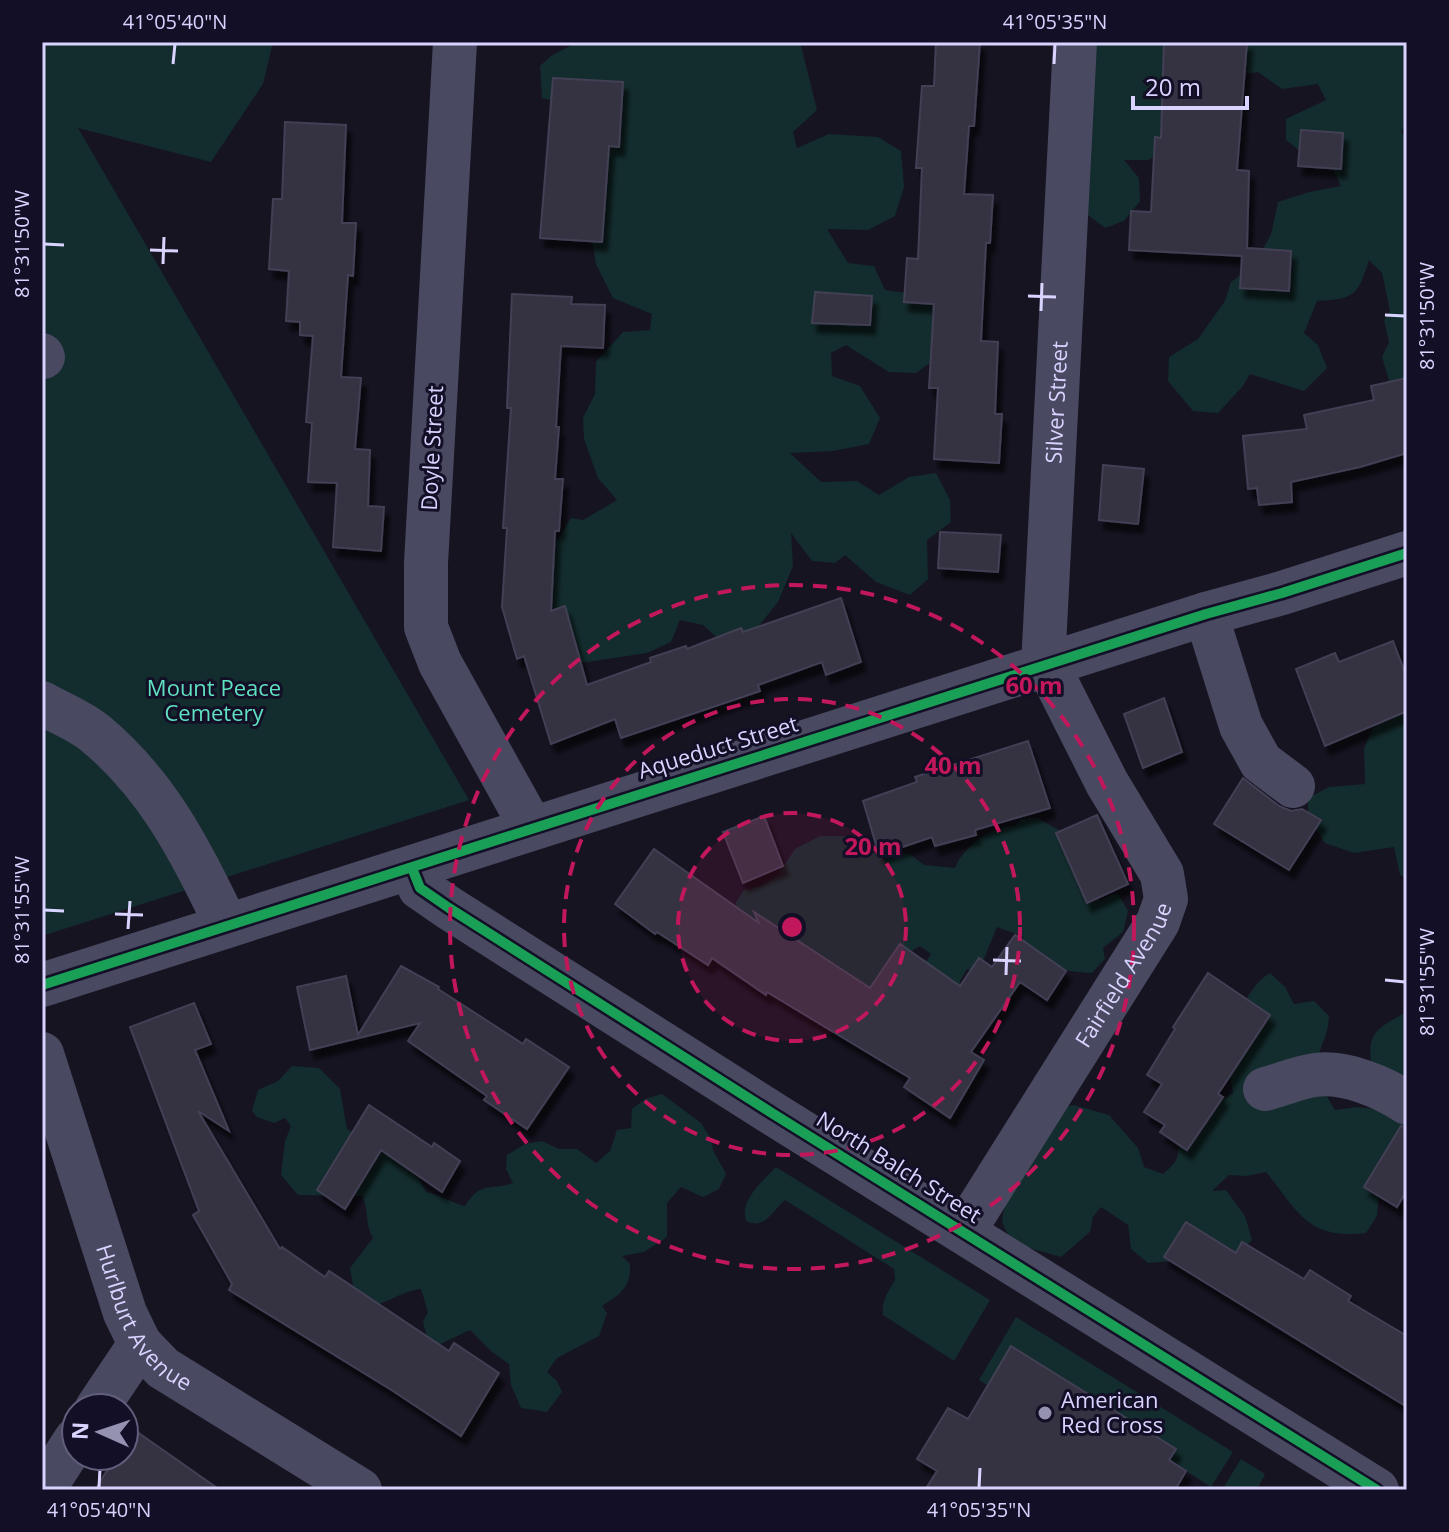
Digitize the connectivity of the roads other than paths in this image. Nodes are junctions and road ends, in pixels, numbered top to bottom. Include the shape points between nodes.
1 (455, 42) edge
2 (1075, 42) edge
3 (1407, 553) edge
4 (1206, 614) junction
5 (1045, 665) junction
6 (42, 703) edge
7 (1293, 786) dead end
8 (531, 827) junction
9 (412, 868) junction
10 (227, 926) junction
11 (42, 985) edge
12 (42, 1054) edge
13 (1265, 1089) dead end
14 (1407, 1103) edge
15 (964, 1231) junction
16 (140, 1344) junction
17 (108, 1392) edge
18 (60, 1464) edge
19 (43, 1490) edge
20 (360, 1490) edge
21 (1377, 1490) edge

1 - 8 street, Doyle Street via 426,627 440,663
2 - 5 street, Silver Street
3 - 4 street, Aqueduct Street
4 - 5 street, Aqueduct Street
4 - 7 street via 1241,726 1261,762
5 - 8 street, Aqueduct Street
5 - 15 street, Fairfield Avenue via 1162,874 1166,899 1158,922
6 - 10 street via 94,732 149,786 194,857
8 - 9 street, Aqueduct Street
9 - 10 street, Aqueduct Street
9 - 15 street, North Balch Street via 420,888 449,908
10 - 11 street, Aqueduct Street
12 - 16 street, Hurlburt Avenue via 125,1313
13 - 14 street via 1317,1075 1351,1079
15 - 21 street, North Balch Street
16 - 17 street
16 - 20 street, Hurlburt Avenue via 163,1368
18 - 19 street

